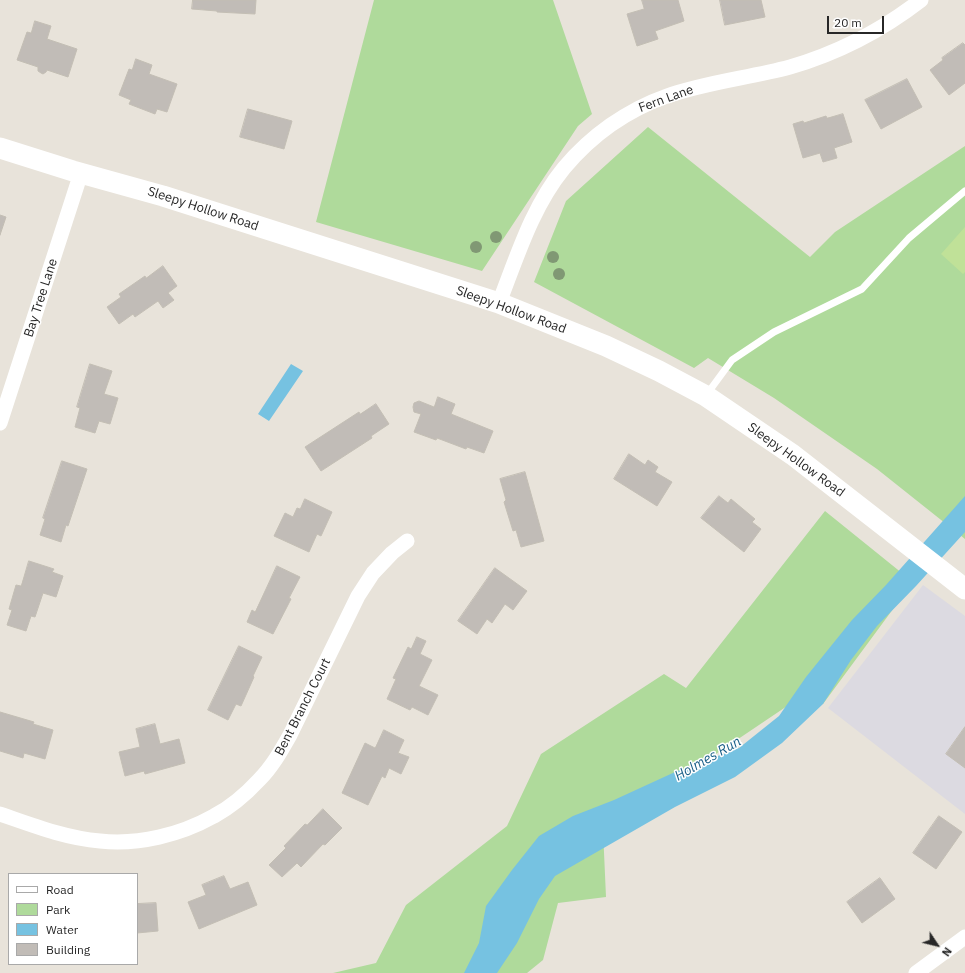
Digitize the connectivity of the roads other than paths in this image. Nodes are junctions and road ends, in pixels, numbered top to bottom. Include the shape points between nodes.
1 (921, 0) edge
2 (0, 148) edge
3 (81, 173) junction
4 (965, 191) edge
5 (499, 303) junction
6 (706, 396) junction
7 (0, 423) edge
8 (408, 541) dead end
9 (964, 588) edge
10 (0, 814) edge
11 (965, 937) edge
12 (916, 973) edge

1 - 5 street, Fern Lane via 866,37 828,55 790,67 666,96 637,108 611,124 564,168 545,194 530,223
2 - 3 main road, Sleepy Hollow Road
3 - 5 main road, Sleepy Hollow Road via 163,196
3 - 7 street, Bay Tree Lane
4 - 6 lane via 909,238 862,289 774,332 732,360
5 - 6 main road, Sleepy Hollow Road via 606,346
6 - 9 main road, Sleepy Hollow Road via 793,455
8 - 10 street, Bent Branch Court via 373,572 358,596 278,756 260,779 239,799 214,816 188,829 159,837 129,842 100,842 65,835
11 - 12 street

